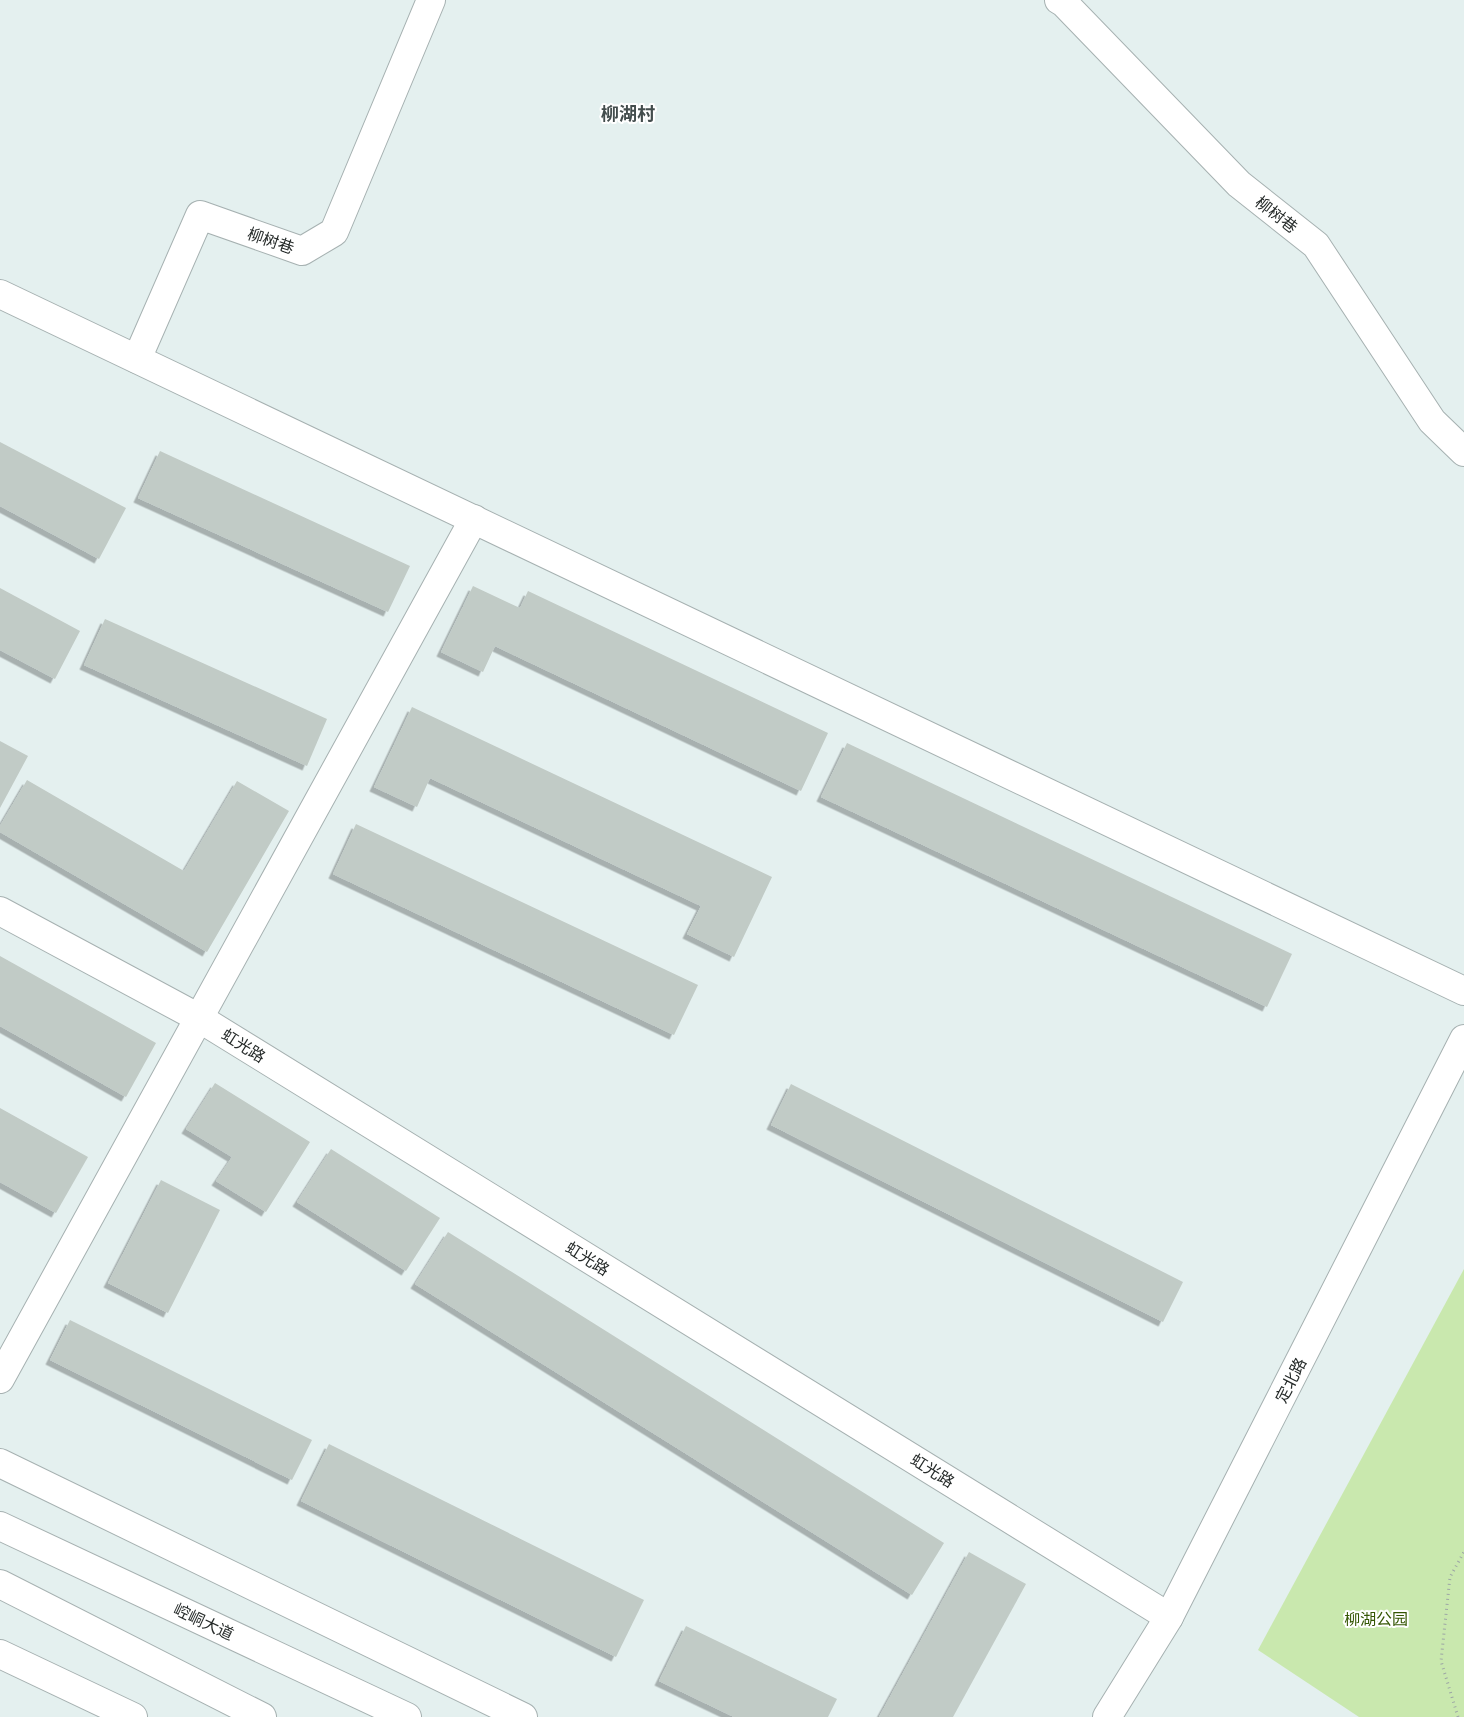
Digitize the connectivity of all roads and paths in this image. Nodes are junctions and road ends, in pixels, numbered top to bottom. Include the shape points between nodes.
1 (432, 0) edge
2 (1059, 0) edge
3 (0, 294) edge
4 (137, 359) junction
5 (1464, 452) edge
6 (474, 519) junction
7 (0, 911) edge
8 (1464, 991) edge
9 (199, 1018) junction
10 (1464, 1039) edge
11 (0, 1379) edge
12 (0, 1463) edge
13 (0, 1526) edge
14 (1464, 1552) edge
15 (0, 1584) edge
16 (1169, 1617) junction
17 (0, 1654) edge
18 (133, 1717) edge
19 (262, 1717) edge
20 (407, 1717) edge
21 (523, 1717) edge
22 (1107, 1717) edge
23 (1458, 1717) edge

1 - 4 street, 柳树巷 via 334,232 302,251 200,215
2 - 5 street, 柳树巷 via 1239,184 1316,245 1432,421
3 - 4 street
4 - 6 street
6 - 8 street
6 - 9 street
7 - 9 street, 虹光路
9 - 11 street
9 - 16 street, 虹光路
10 - 16 street, 定北路
12 - 21 street
13 - 20 street, 崆峒大道
14 - 23 path via 1450,1577 1441,1661
15 - 19 street
16 - 22 street, 定北路
17 - 18 street

